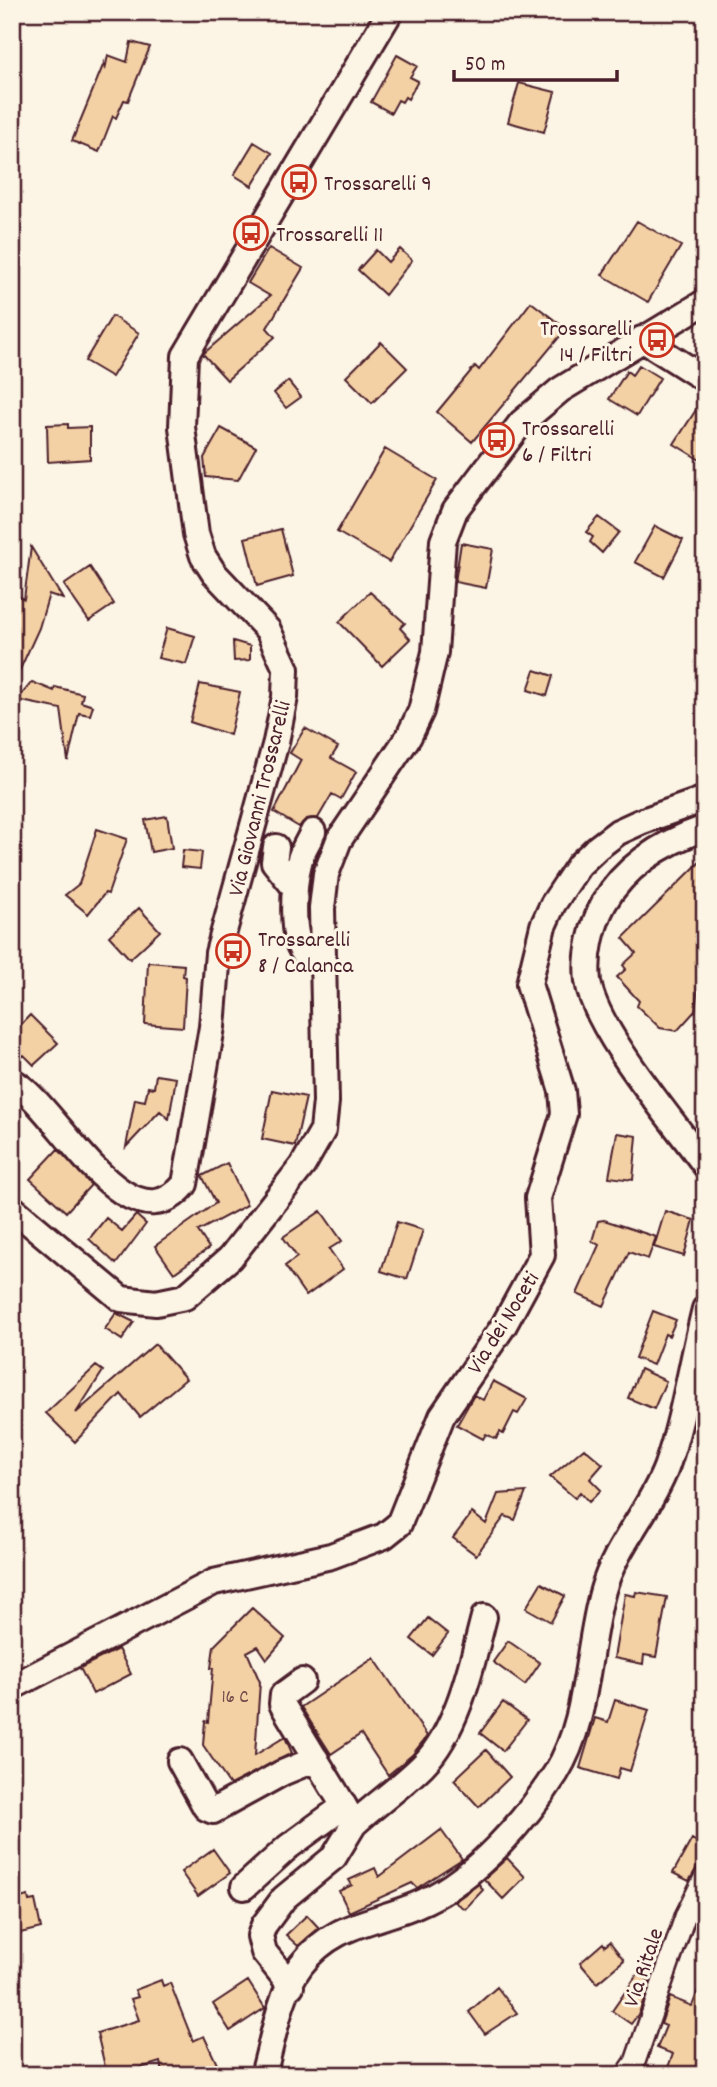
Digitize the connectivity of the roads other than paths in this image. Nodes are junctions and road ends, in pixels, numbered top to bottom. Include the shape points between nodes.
1 (390, 12) edge
2 (705, 302) edge
3 (642, 339) junction
4 (705, 379) edge
5 (705, 799) edge
6 (705, 828) edge
7 (313, 832) dead end
8 (276, 847) dead end
9 (294, 887) junction
10 (323, 954) junction
11 (12, 1081) edge
12 (705, 1165) edge
13 (12, 1208) edge
14 (705, 1309) edge
15 (484, 1617) dead end
16 (302, 1681) dead end
17 (12, 1687) edge
18 (316, 1759) junction
19 (180, 1761) dead end
20 (349, 1815) junction
21 (705, 1876) edge
22 (244, 1887) dead end
23 (291, 1986) junction
24 (263, 2075) edge
25 (626, 2075) edge

1 - 11 street, Via Giovanni Trossarelli via 185,356 182,427 203,556 268,630 286,669 276,742 218,953 212,1027 185,1184 158,1204 137,1201 118,1191
2 - 3 street
3 - 4 street
3 - 10 street via 560,390 521,423 447,526 429,686 410,736 329,859 322,908
5 - 17 street, Via dei Noceti via 618,832 579,865 552,904 529,984 562,1091 564,1114 538,1198 542,1255 504,1325 442,1416 399,1524 384,1536 331,1556 214,1582
6 - 12 street via 654,852 620,880 598,916 588,981 618,1045
7 - 9 street via 299,860
8 - 9 street via 274,862
9 - 10 street via 299,949 305,954
10 - 13 street via 323,1130 315,1148 230,1258 185,1297 156,1303 121,1299
14 - 23 street via 666,1467 652,1501 617,1552 603,1590 576,1720 556,1773 467,1876 424,1902 339,1931 313,1951
15 - 20 street via 467,1681 441,1742 424,1765
16 - 18 street via 283,1695 282,1704
18 - 19 street via 213,1811 206,1808
18 - 20 street
20 - 22 street via 288,1847
20 - 23 street via 334,1857 271,1912 260,1936 264,1952
21 - 25 street, Via Ritale via 686,1914 635,2062
23 - 24 street

